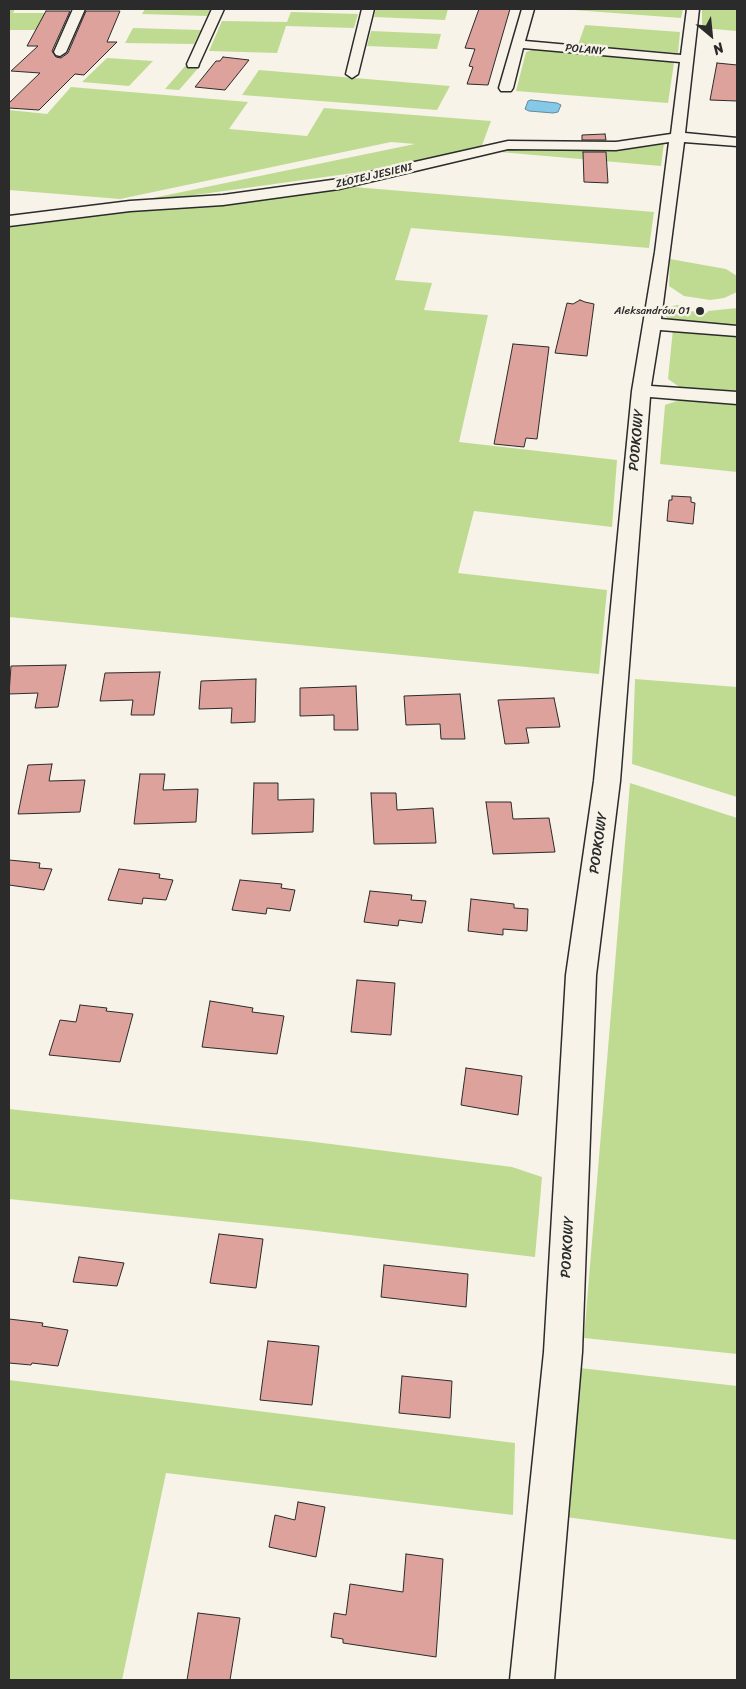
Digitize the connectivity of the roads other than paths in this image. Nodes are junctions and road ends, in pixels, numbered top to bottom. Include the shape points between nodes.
1 (79, 9) edge
2 (218, 9) edge
3 (368, 9) edge
4 (528, 9) edge
5 (693, 9) edge
6 (518, 44) junction
7 (60, 52) dead end
8 (688, 59) junction
9 (193, 64) dead end
10 (352, 74) dead end
11 (506, 88) dead end
12 (677, 137) junction
13 (737, 142) edge
14 (9, 221) edge
15 (652, 324) junction
16 (737, 331) edge
17 (641, 391) junction
18 (737, 398) edge
19 (532, 1680) edge

1 - 7 street
2 - 9 street
3 - 10 street
4 - 6 street
5 - 8 street, PODKOWY
6 - 8 street, POLANY
6 - 11 street
8 - 12 street, PODKOWY
12 - 13 street, ZŁOTEJ JESIENI
12 - 14 street, ZŁOTEJ JESIENI via 616,146 508,145 339,184 222,200 130,206
12 - 15 street, PODKOWY
15 - 16 street
15 - 17 street, PODKOWY
17 - 18 street
17 - 19 street, PODKOWY via 608,770 581,975 563,1352

